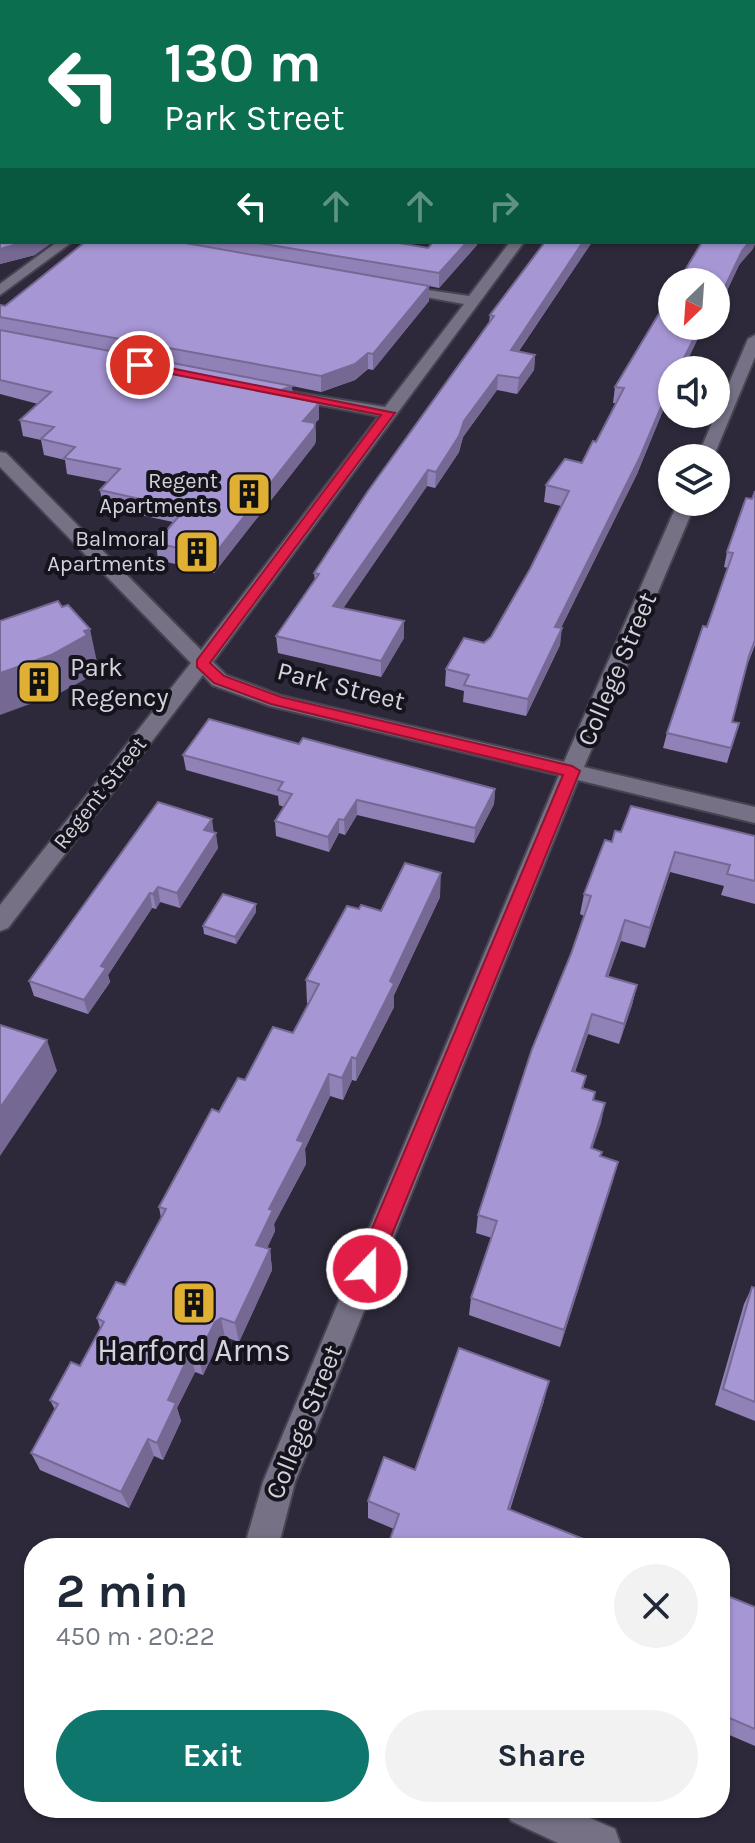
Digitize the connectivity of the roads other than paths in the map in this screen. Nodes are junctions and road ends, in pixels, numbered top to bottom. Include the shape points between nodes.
1 (62, 244) edge
2 (516, 244) edge
3 (389, 286) edge
4 (0, 291) edge
5 (473, 301) junction
6 (755, 339) edge
7 (238, 384) edge
8 (389, 413) junction
9 (711, 444) edge
10 (0, 457) edge
11 (681, 516) edge
12 (202, 663) junction
13 (572, 771) junction
14 (755, 815) edge
15 (0, 922) edge
16 (263, 1538) edge
17 (546, 1818) edge
18 (601, 1843) edge

1 - 4 street
2 - 5 street, Regent Street
3 - 5 street
5 - 8 street, Regent Street
6 - 9 street
7 - 8 street
8 - 12 street, Regent Street
10 - 12 street, Park Street
11 - 13 street, College Street
12 - 13 street, Park Street via 219,680 277,701
12 - 15 street, Regent Street
13 - 14 street, Park Street
13 - 16 street, College Street via 279,1482
17 - 18 street

